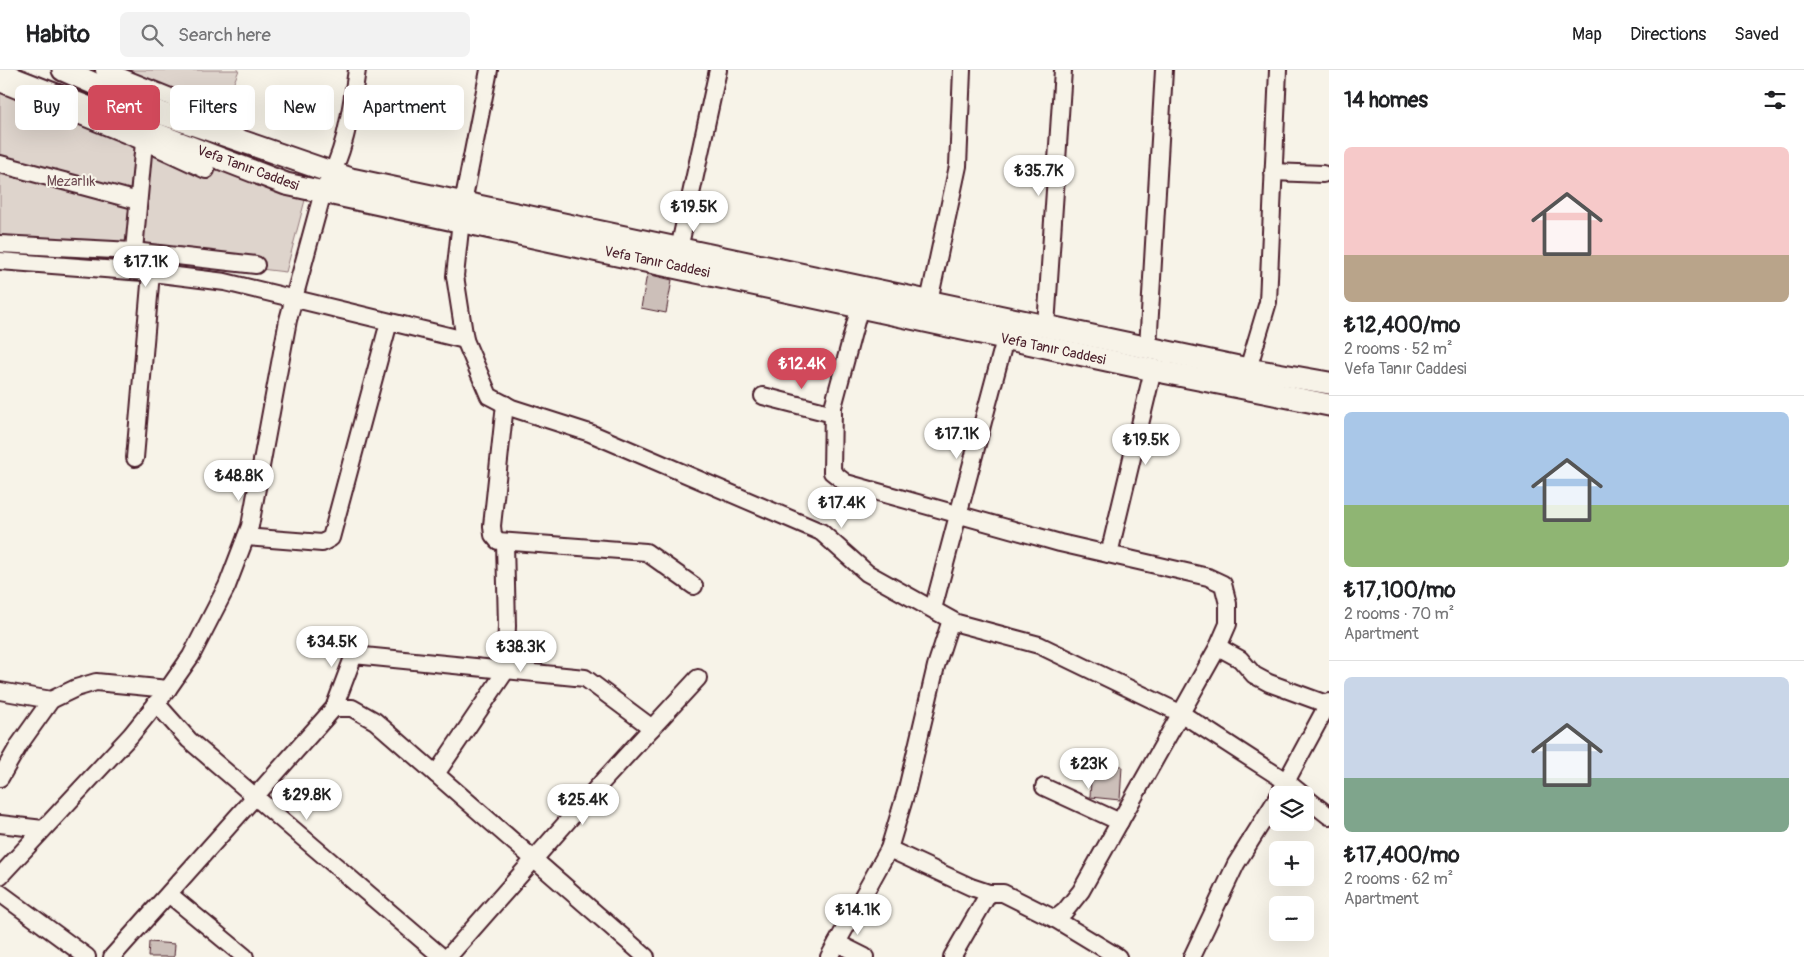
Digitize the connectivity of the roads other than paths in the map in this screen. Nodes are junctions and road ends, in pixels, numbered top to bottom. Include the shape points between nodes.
1 (63, 70) edge
2 (104, 70) edge
3 (357, 70) edge
4 (489, 70) edge
5 (718, 70) edge
6 (962, 70) edge
7 (1062, 70) edge
8 (1164, 70) edge
9 (1278, 70) edge
10 (0, 71) edge
11 (0, 83) edge
12 (170, 97) edge
13 (144, 142) junction
14 (0, 164) edge
15 (206, 170) dead end
16 (1273, 172) junction
17 (333, 173) junction
18 (1323, 174) dead end
19 (322, 192) junction
20 (138, 201) junction
21 (462, 212) junction
22 (0, 244) edge
23 (679, 249) junction
24 (133, 251) junction
25 (0, 262) edge
26 (256, 265) dead end
27 (133, 272) junction
28 (151, 273) junction
29 (294, 299) junction
30 (929, 301) junction
31 (860, 306) junction
32 (389, 322) junction
33 (1046, 326) junction
34 (1008, 328) junction
35 (465, 340) junction
36 (1148, 348) junction
37 (1248, 369) junction
38 (1153, 370) junction
39 (1329, 383) edge
40 (763, 396) dead end
41 (505, 404) junction
42 (1329, 405) edge
43 (832, 414) junction
44 (135, 458) dead end
45 (958, 516) junction
46 (246, 537) junction
47 (505, 543) junction
48 (1109, 554) junction
49 (694, 586) dead end
50 (932, 609) junction
51 (951, 620) junction
52 (1218, 647) junction
53 (505, 672) junction
54 (698, 678) dead end
55 (168, 689) junction
56 (0, 691) edge
57 (51, 700) junction
58 (156, 703) junction
59 (1329, 704) edge
60 (334, 708) junction
61 (1182, 714) junction
62 (652, 728) junction
63 (436, 774) junction
64 (0, 778) edge
65 (1275, 786) edge
66 (1284, 786) edge
67 (1044, 787) dead end
68 (255, 797) junction
69 (1314, 804) edge
70 (1269, 810) edge
71 (1329, 816) edge
72 (1120, 822) junction
73 (0, 824) edge
74 (43, 829) junction
75 (889, 849) junction
76 (534, 859) junction
77 (0, 876) edge
78 (0, 892) edge
79 (989, 893) junction
80 (170, 895) junction
81 (1055, 919) junction
82 (837, 942) junction
83 (88, 957) edge
84 (112, 957) edge
85 (245, 957) edge
86 (442, 957) edge
87 (448, 957) edge
88 (646, 957) edge
89 (829, 957) edge
90 (865, 957) edge
91 (952, 957) edge
92 (1118, 957) edge
93 (1192, 957) edge

1 - 17 main road, Vefa Tanır Caddesi via 164,114
2 - 12 street
3 - 17 street via 346,138
4 - 21 street
5 - 23 street
6 - 30 street via 958,166
7 - 33 street
8 - 36 street
9 - 16 street
10 - 19 main road, Vefa Tanır Caddesi via 286,184
11 - 13 street
13 - 15 street
13 - 20 street
14 - 20 street
16 - 18 street
16 - 37 street via 1268,302
17 - 19 street
17 - 21 main road, Vefa Tanır Caddesi
19 - 21 main road, Vefa Tanır Caddesi
19 - 29 street
20 - 24 street
21 - 23 main road, Vefa Tanır Caddesi
21 - 31 main road, Vefa Tanır Caddesi
21 - 35 street via 455,276
22 - 24 street
23 - 30 main road, Vefa Tanır Caddesi
24 - 26 street
24 - 27 street
25 - 27 street
27 - 28 street
28 - 29 street via 225,282
28 - 44 street
29 - 32 street
29 - 46 street
30 - 34 main road, Vefa Tanır Caddesi
31 - 34 main road, Vefa Tanır Caddesi
31 - 43 street
32 - 35 street
32 - 46 street via 330,538 322,543
33 - 34 main road, Vefa Tanır Caddesi
33 - 36 main road, Vefa Tanır Caddesi
34 - 38 main road, Vefa Tanır Caddesi
34 - 45 street
35 - 41 street via 489,396
36 - 37 main road, Vefa Tanır Caddesi
37 - 39 main road, Vefa Tanır Caddesi
38 - 42 main road, Vefa Tanır Caddesi
38 - 48 street
40 - 43 street
41 - 47 street via 492,526 493,535
41 - 50 street via 590,433 821,532 867,573
43 - 45 street via 832,472 838,478
45 - 48 street
45 - 50 street
46 - 55 street via 228,586 196,648
47 - 49 street via 646,552
47 - 53 street
48 - 52 street via 1208,577 1223,584 1228,624
50 - 51 street
51 - 61 street via 1040,645
51 - 75 street
52 - 59 street via 1240,659 1254,675 1269,683
52 - 61 street
53 - 60 street via 354,655
53 - 62 street via 585,678
53 - 63 street
54 - 62 street
55 - 57 street via 96,682
55 - 58 street
56 - 57 street
57 - 64 street
58 - 68 street via 189,740
58 - 74 street via 131,735
59 - 66 street
60 - 63 street via 352,708 375,721
60 - 68 street
61 - 65 street
61 - 72 street
62 - 76 street
63 - 76 street
67 - 72 street
68 - 80 street
68 - 86 street
69 - 71 street
70 - 93 street via 1236,864
72 - 81 street via 1081,891
73 - 74 street
74 - 77 street
75 - 79 street
75 - 82 street
76 - 87 street
76 - 88 street
78 - 83 street
79 - 81 street via 1002,893
79 - 91 street
80 - 84 street
80 - 85 street
81 - 92 street
82 - 89 street
82 - 90 street

